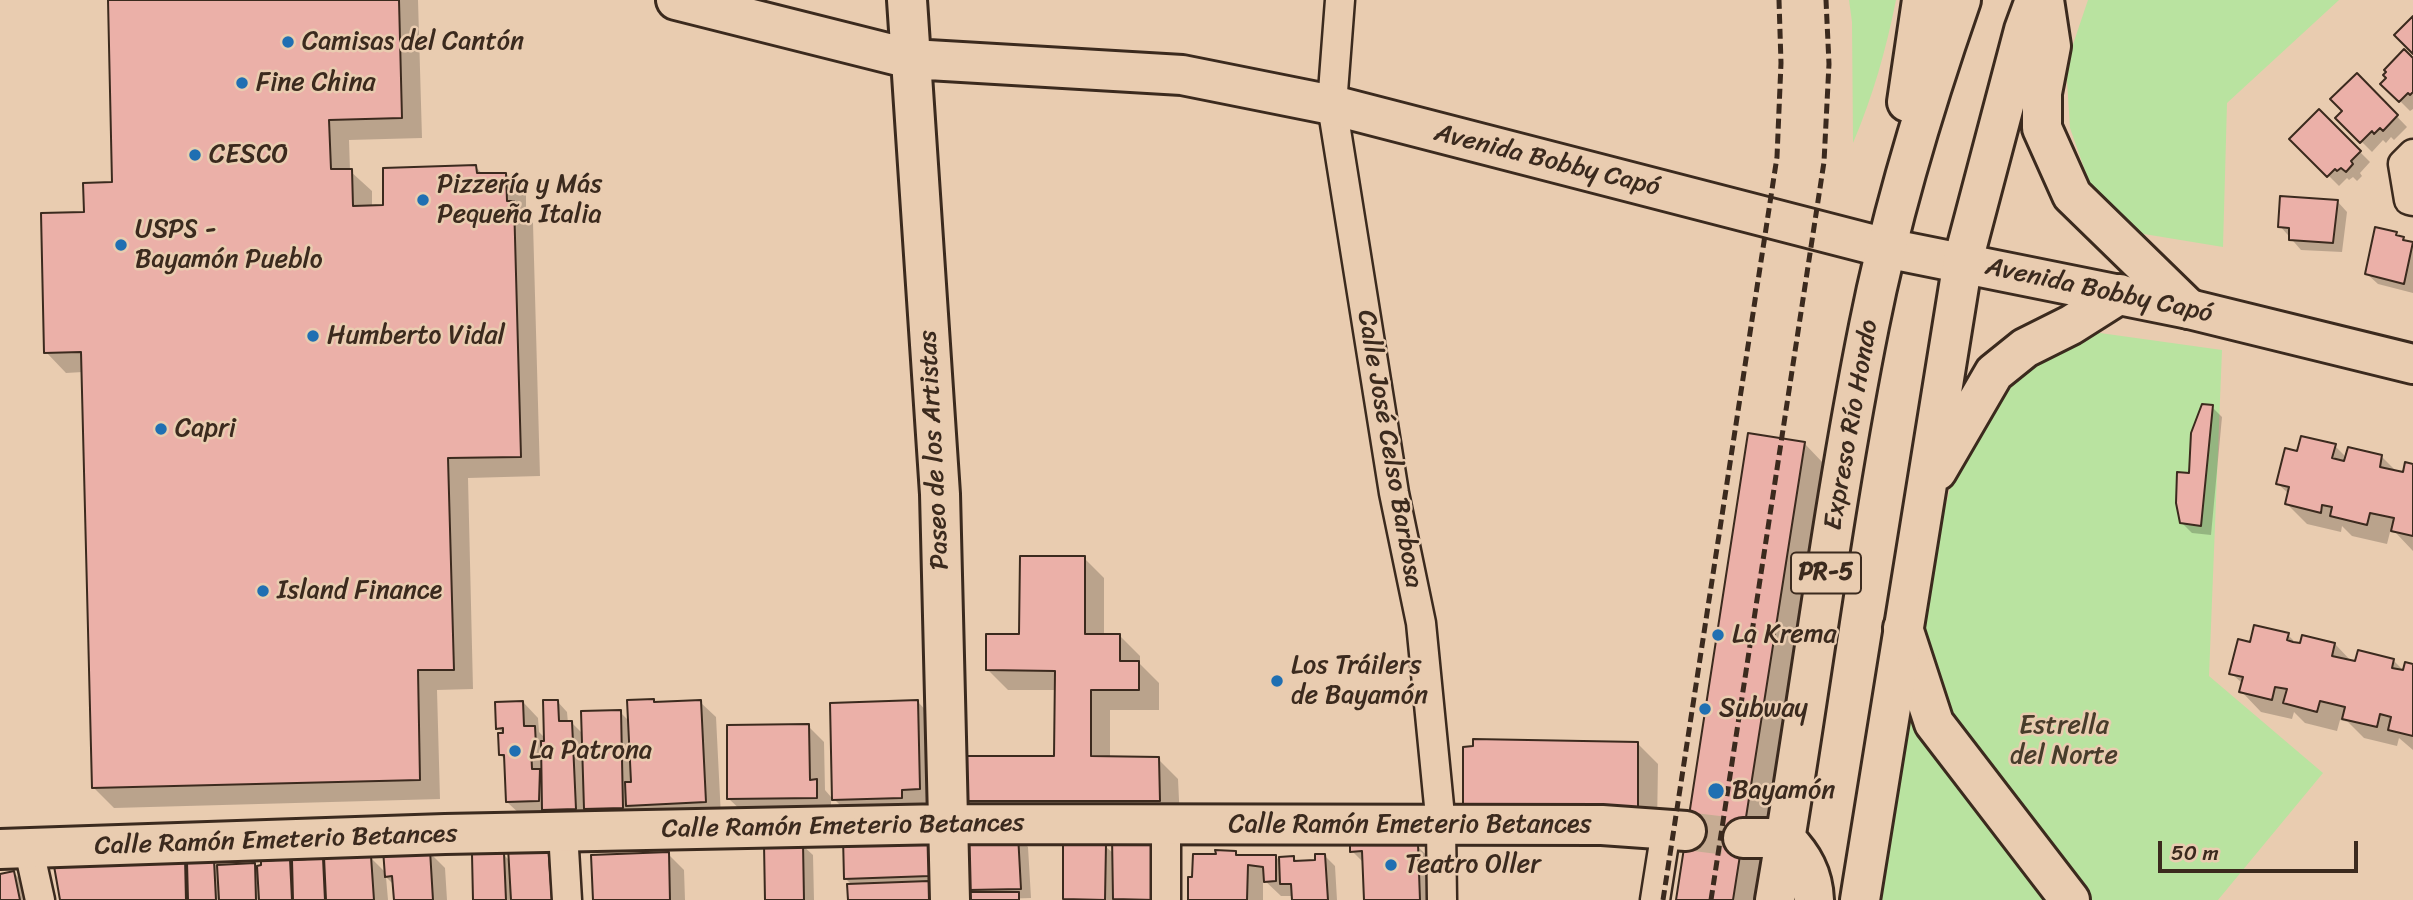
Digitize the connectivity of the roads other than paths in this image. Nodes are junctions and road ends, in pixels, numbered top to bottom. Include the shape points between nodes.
1 (676, 0) edge
2 (907, 0) edge
3 (1340, 0) edge
4 (1922, 0) edge
5 (1961, 0) edge
6 (2035, 0) edge
7 (2044, 0) edge
8 (911, 59) junction
9 (1332, 105) junction
10 (2413, 154) edge
11 (2411, 200) edge
12 (1886, 248) junction
13 (1963, 261) junction
14 (2120, 294) junction
15 (2189, 309) junction
16 (2413, 364) edge
17 (1926, 491) junction
18 (1903, 628) junction
19 (948, 824) junction
20 (1166, 824) junction
21 (1441, 826) junction
22 (1676, 831) joint
23 (563, 832) junction
24 (1743, 838) tunnel mouth
25 (1785, 838) junction
26 (15, 850) edge
27 (40, 900) edge
28 (567, 900) edge
29 (950, 900) edge
30 (1166, 900) edge
31 (1442, 900) edge
32 (1655, 900) edge
33 (1775, 900) edge
34 (1814, 900) edge
35 (1860, 900) edge
36 (2070, 900) edge

1 - 8 main road, Avenida Bobby Capó
2 - 8 main road, Paseo de los Artistas
3 - 9 street, Calle José Celso Barbosa
4 - 12 main road
5 - 12 main road, Expreso Río Hondo / PR-5
6 - 13 main road
7 - 15 main road via 2051,46 2042,93 2042,128 2072,195
8 - 9 main road, Avenida Bobby Capó via 1182,75
8 - 19 main road, Paseo de los Artistas via 940,494
9 - 12 main road, Avenida Bobby Capó
9 - 21 street, Calle José Celso Barbosa via 1394,493 1421,623
10 - 11 street via 2403,164
12 - 13 main road, Avenida Bobby Capó
12 - 25 main road, Expreso Río Hondo / PR-5 via 1833,522
13 - 14 main road, Avenida Bobby Capó
13 - 17 main road
14 - 15 main road, Avenida Bobby Capó
14 - 17 main road via 2025,348 1994,373
15 - 16 main road, Avenida Bobby Capó
17 - 18 main road
18 - 35 main road
18 - 36 main road via 1934,723
19 - 20 main road, Calle Ramón Emeterio Betances
19 - 23 main road, Calle Ramón Emeterio Betances
19 - 29 main road, Paseo de los Artistas
20 - 21 main road, Calle Ramón Emeterio Betances
20 - 30 street
21 - 22 main road, Calle Ramón Emeterio Betances via 1602,825
21 - 31 street, Calle José Celso Barbosa
22 - 32 street
23 - 26 main road, Calle Ramón Emeterio Betances
23 - 28 street
24 - 25 main road
25 - 33 main road, Expreso Río Hondo / PR-5
25 - 34 main road via 1802,856
26 - 27 street

